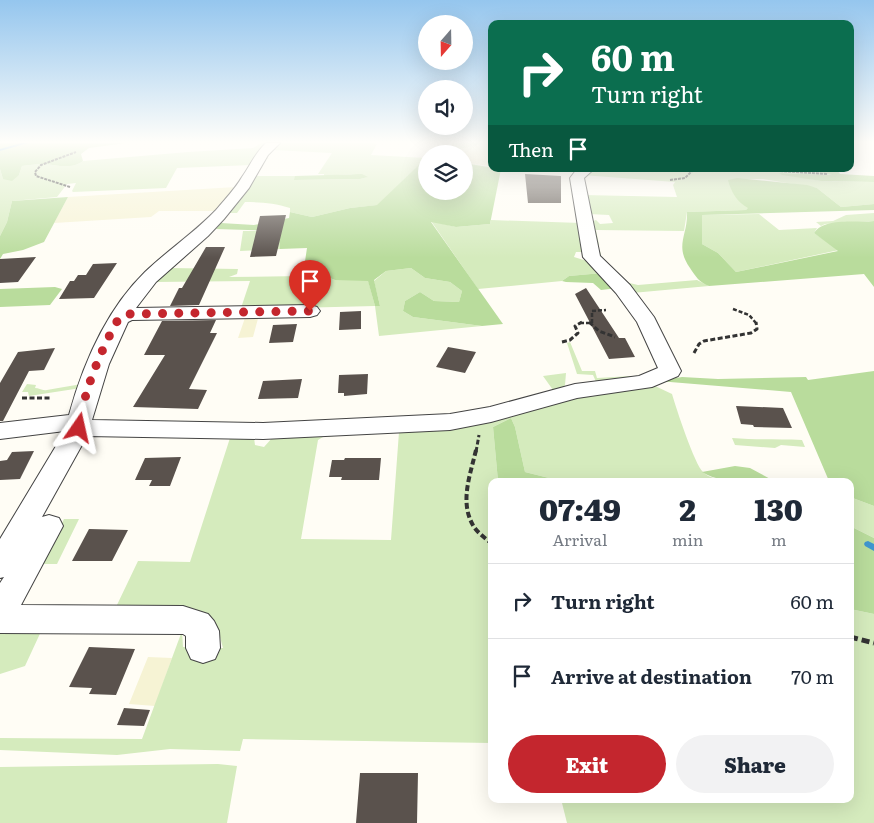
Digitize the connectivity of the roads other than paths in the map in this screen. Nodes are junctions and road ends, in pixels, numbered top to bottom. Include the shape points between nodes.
1 (246, 181) edge
2 (578, 181) edge
3 (310, 311) dead end
4 (119, 318) junction
5 (80, 425) junction
6 (0, 431) edge
7 (48, 526) dead end
8 (10, 563) edge
9 (0, 612) edge
10 (0, 619) edge
11 (203, 648) dead end

1 - 4 street via 214,220 149,279
2 - 5 street via 592,257 623,289 647,321 670,371 644,382 575,391 473,418 430,424 263,431
3 - 4 street via 130,314
4 - 5 street via 96,368
5 - 6 street
5 - 8 street
7 - 8 street
8 - 9 street
10 - 11 street via 183,620 196,624 202,631

